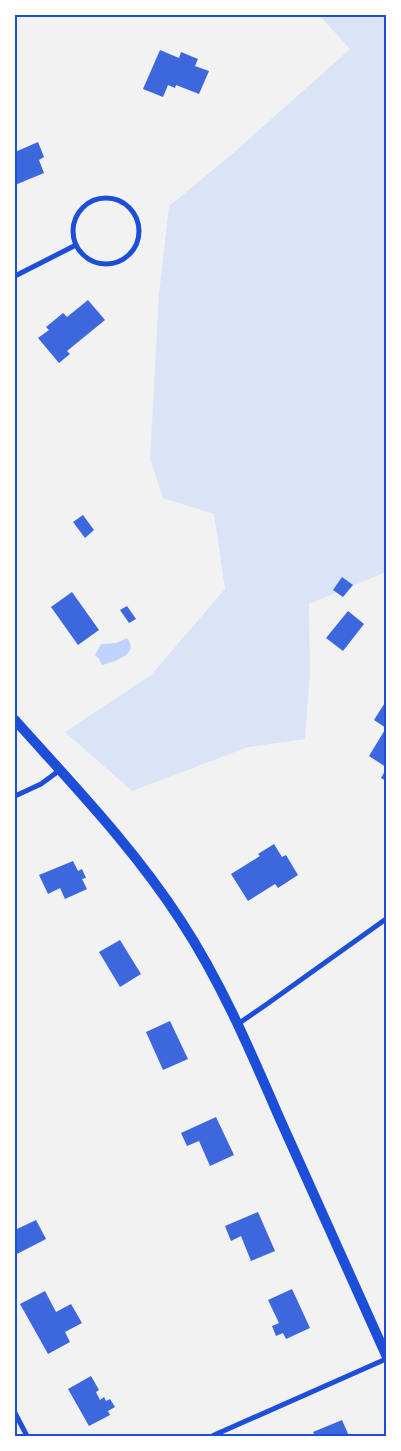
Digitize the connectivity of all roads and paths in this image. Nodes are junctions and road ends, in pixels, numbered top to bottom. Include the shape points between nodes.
1 (76, 245) junction
2 (15, 276) edge
3 (15, 720) edge
4 (60, 770) junction
5 (15, 796) edge
6 (386, 919) edge
7 (238, 1024) junction
8 (386, 1357) edge
9 (15, 1413) edge
10 (27, 1436) edge
11 (212, 1436) edge

1 - 1 street via 74,219 92,200 106,197 118,200 130,207 137,218 139,232 136,244 128,256 116,262 96,262 84,256
1 - 2 street
3 - 4 main road
4 - 5 street via 41,784
4 - 7 main road via 142,864 195,943
6 - 7 street
7 - 8 main road
8 - 11 street
9 - 10 street

